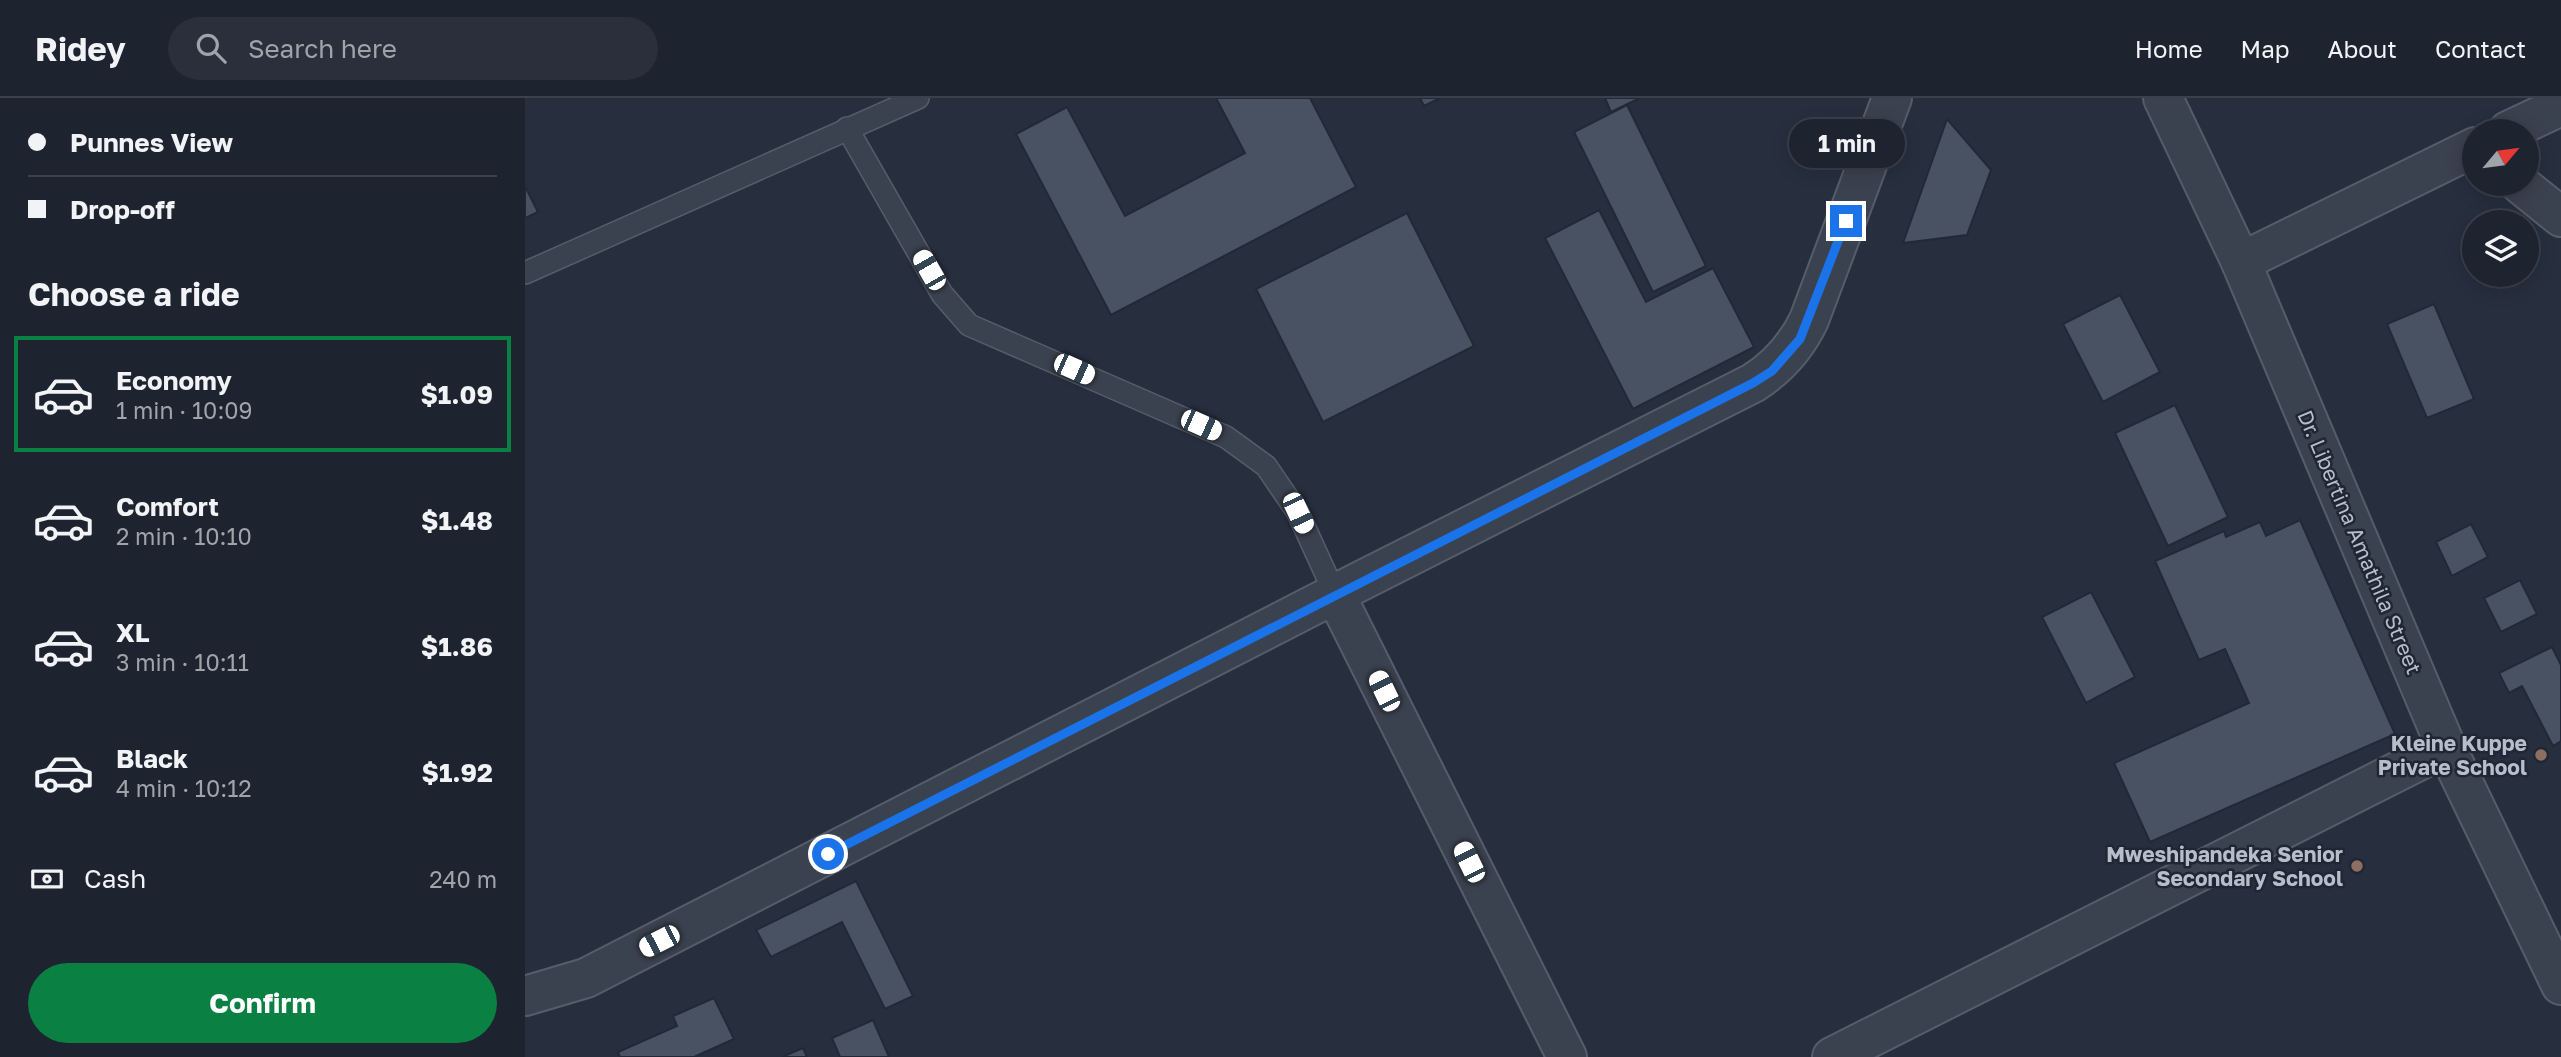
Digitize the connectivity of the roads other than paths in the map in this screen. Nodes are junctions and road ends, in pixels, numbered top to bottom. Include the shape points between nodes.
1 (918, 98) edge
2 (1892, 98) edge
3 (2163, 98) edge
4 (2561, 106) edge
5 (2533, 119) edge
6 (847, 128) junction
7 (2462, 153) edge
8 (2535, 196) edge
9 (2561, 217) edge
10 (2241, 262) junction
11 (525, 273) edge
12 (1335, 594) junction
13 (2446, 747) junction
14 (2561, 985) edge
15 (525, 996) edge
16 (1567, 1057) edge
17 (1832, 1057) edge

1 - 6 lane
2 - 12 street via 1809,320 1800,339 1772,371
3 - 10 street, Dr. Libertina Amathila Street
4 - 5 street
6 - 11 lane
6 - 12 lane via 942,294 969,325 1226,437 1266,466 1298,513
7 - 10 street
8 - 9 street
10 - 13 street, Dr. Libertina Amathila Street
12 - 15 street via 586,978
12 - 16 street
13 - 14 street, Dr. Libertina Amathila Street
13 - 17 street

